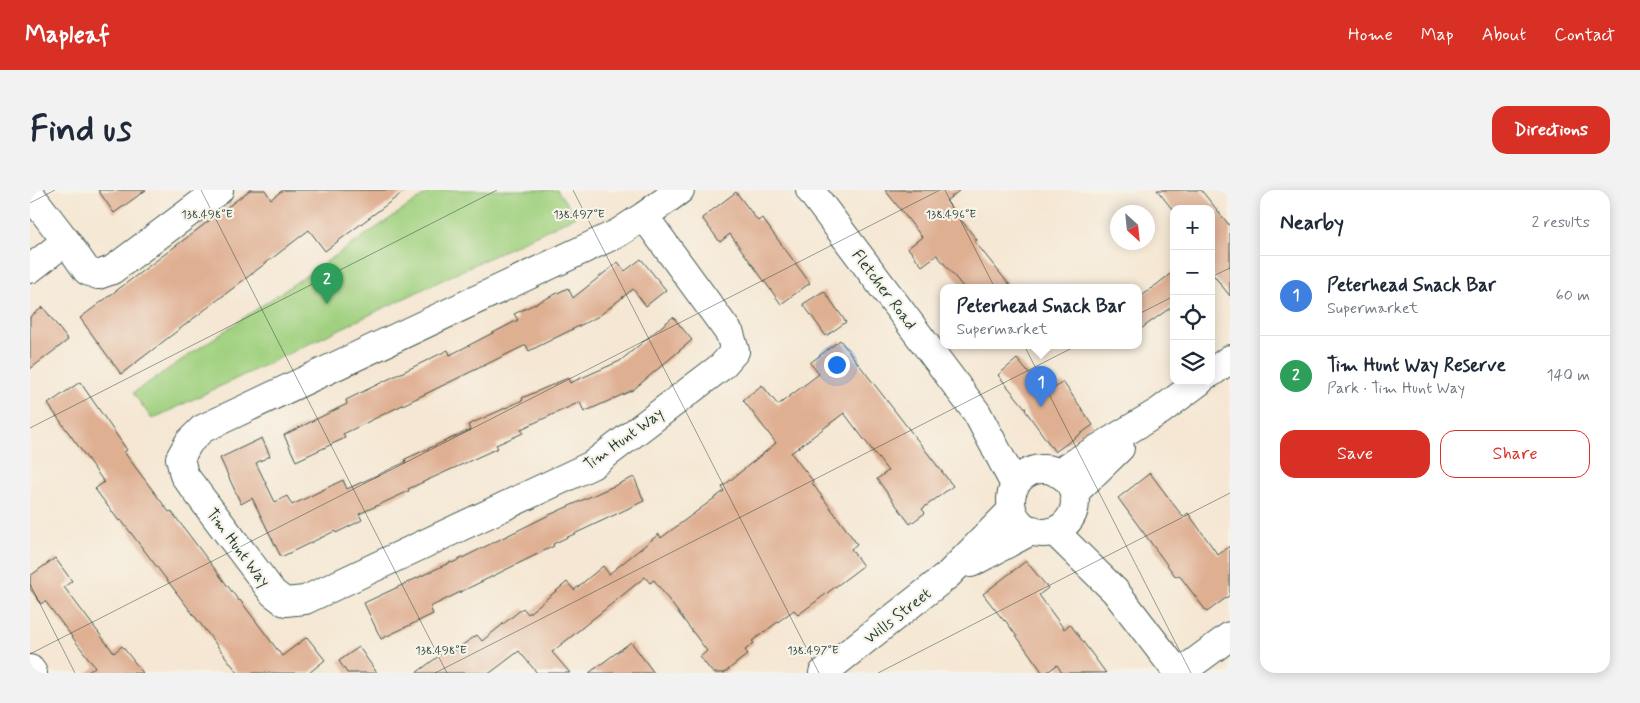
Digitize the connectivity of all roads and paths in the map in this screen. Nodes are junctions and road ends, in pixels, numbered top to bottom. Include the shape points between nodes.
1 (219, 190) edge
2 (680, 190) edge
3 (810, 190) edge
4 (30, 194) edge
5 (644, 216) junction
6 (66, 241) junction
7 (30, 269) edge
8 (1230, 358) edge
9 (1215, 370) edge
10 (1195, 385) edge
11 (1044, 500) junction
12 (1230, 636) edge
13 (30, 669) edge
14 (33, 673) edge
15 (823, 673) edge
16 (1179, 673) edge

1 - 6 street via 112,270 98,275 87,271
2 - 5 street, Tim Hunt Way
3 - 11 street, Fletcher Road
4 - 6 street
5 - 5 street, Tim Hunt Way via 730,334 735,351 722,366 592,465 305,600 285,602 273,593 184,475 180,458 189,442 202,429 618,234
6 - 7 street
8 - 9 street
10 - 11 street, Wills Street
11 - 15 street, Wills Street
11 - 16 street, Fletcher Road
12 - 16 street
13 - 14 street

